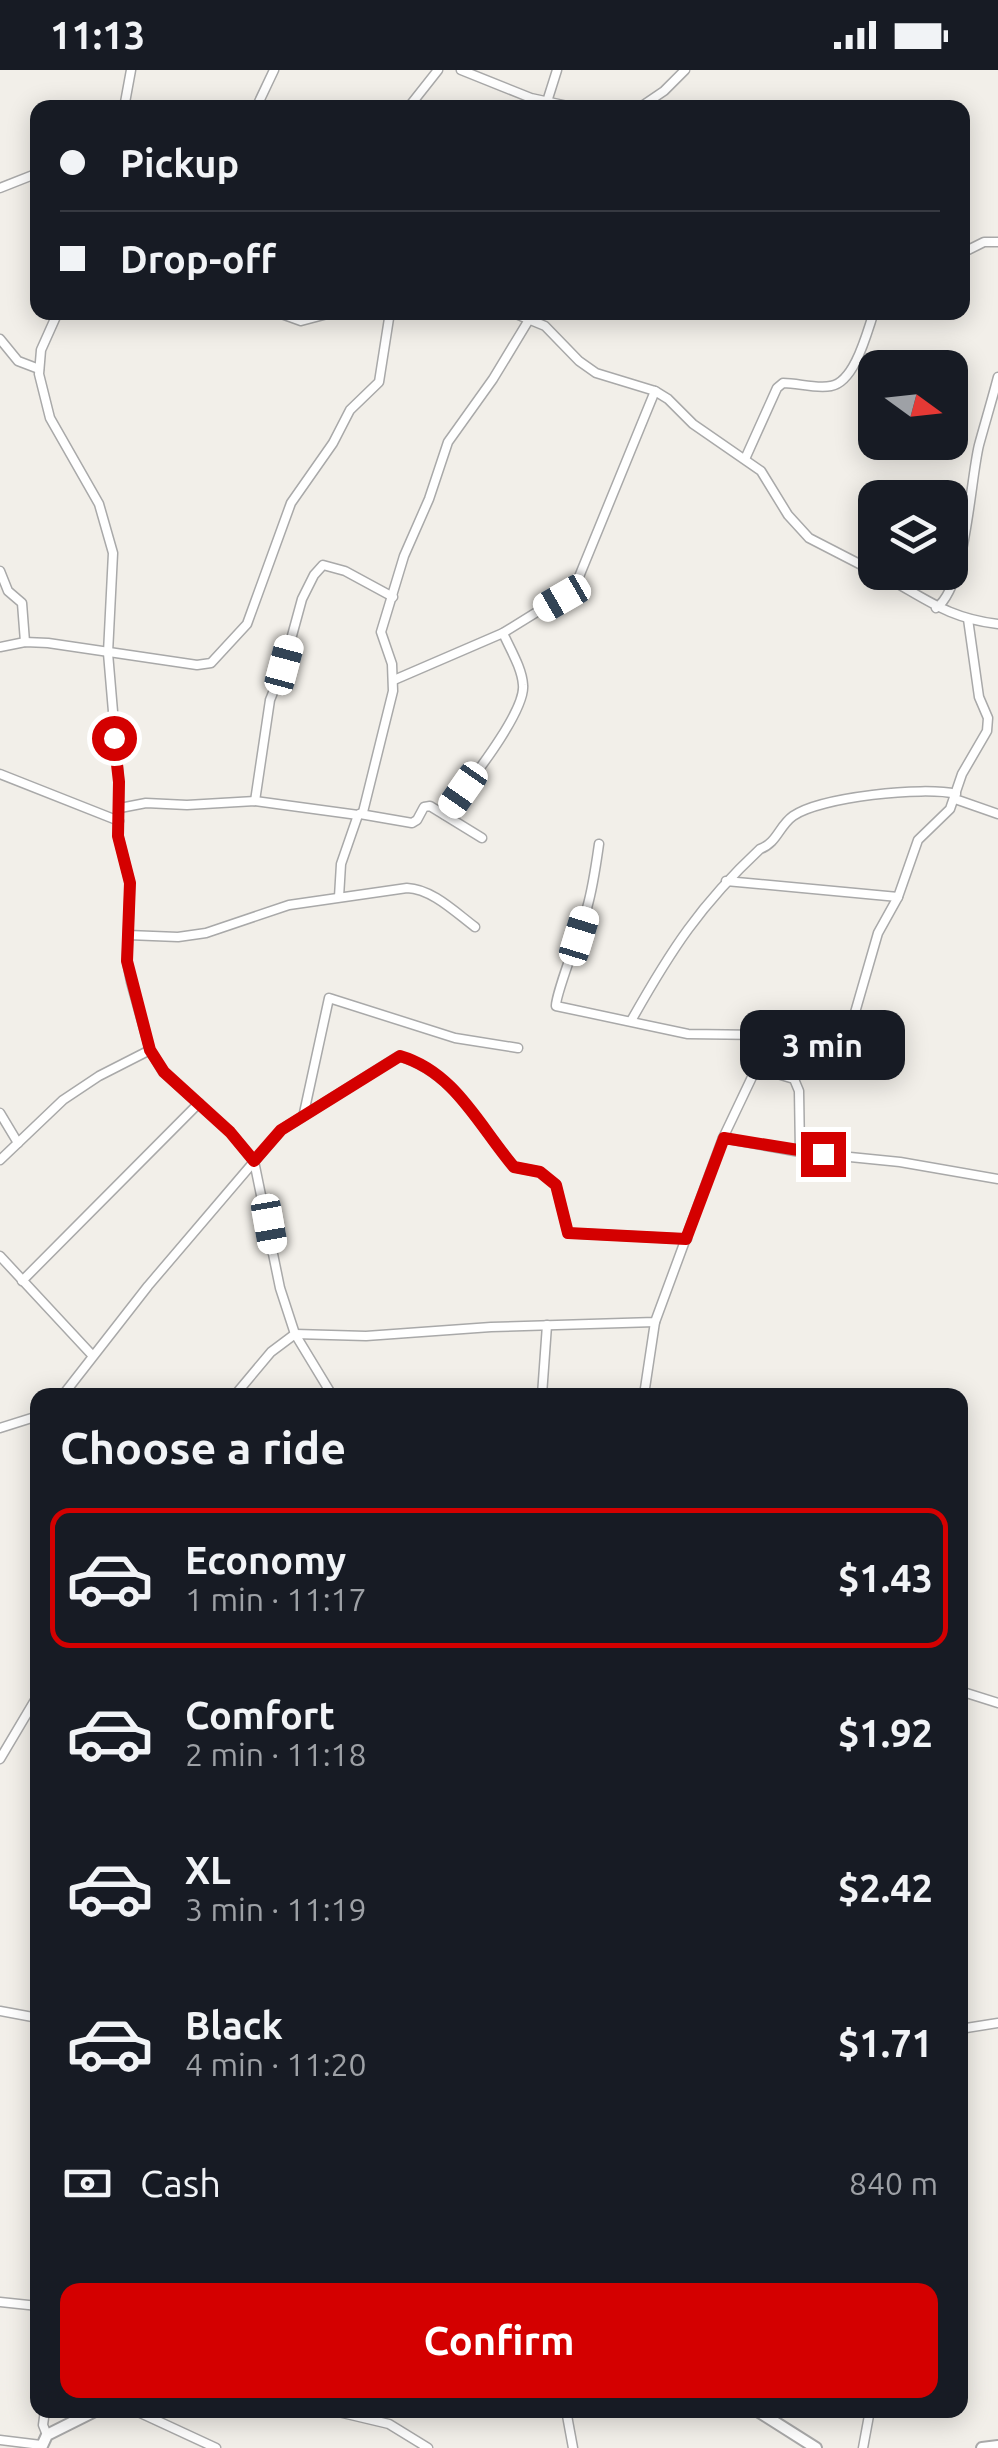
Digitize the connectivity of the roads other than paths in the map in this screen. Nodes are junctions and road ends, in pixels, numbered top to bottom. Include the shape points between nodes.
1 (130, 70) edge
2 (274, 70) edge
3 (438, 70) edge
4 (462, 70) edge
5 (557, 70) edge
6 (685, 70) edge
7 (125, 100) edge
8 (260, 100) edge
9 (414, 100) edge
10 (536, 100) edge
11 (547, 100) edge
12 (651, 100) edge
13 (30, 176) edge
14 (0, 188) edge
15 (998, 242) edge
16 (970, 250) edge
17 (54, 320) edge
18 (389, 320) edge
19 (529, 320) edge
20 (534, 320) edge
21 (872, 320) edge
22 (0, 339) edge
23 (39, 369) junction
24 (998, 378) edge
25 (655, 391) junction
26 (745, 458) junction
27 (858, 563) edge
28 (0, 571) edge
29 (906, 590) edge
30 (394, 597) junction
31 (936, 608) junction
32 (968, 619) junction
33 (998, 624) edge
34 (503, 633) junction
35 (25, 642) junction
36 (3, 648) edge
37 (108, 653) junction
38 (394, 680) junction
39 (0, 774) edge
40 (955, 796) junction
41 (255, 801) junction
42 (120, 808) junction
43 (998, 814) edge
44 (359, 815) junction
45 (446, 815) junction
46 (118, 822) junction
47 (482, 838) dead end
48 (600, 844) dead end
49 (726, 881) junction
50 (339, 897) junction
51 (898, 897) junction
52 (475, 927) dead end
53 (128, 935) junction
54 (631, 1021) junction
55 (772, 1035) junction
56 (518, 1048) dead end
57 (150, 1050) junction
58 (758, 1068) junction
59 (199, 1104) junction
60 (0, 1113) edge
61 (304, 1115) junction
62 (724, 1138) junction
63 (18, 1143) junction
64 (800, 1152) junction
65 (0, 1160) edge
66 (254, 1161) junction
67 (998, 1179) edge
68 (686, 1239) junction
69 (0, 1256) edge
70 (22, 1282) junction
71 (655, 1322) junction
72 (546, 1325) junction
73 (296, 1334) junction
74 (92, 1355) junction
75 (68, 1388) edge
76 (242, 1388) edge
77 (328, 1388) edge
78 (542, 1388) edge
79 (645, 1388) edge
80 (30, 1419) edge
81 (0, 1428) edge
82 (968, 1694) edge
83 (998, 1703) edge
84 (30, 1708) edge
85 (0, 1759) edge
86 (0, 2011) edge
87 (30, 2017) edge
88 (998, 2023) edge
89 (968, 2028) edge
90 (0, 2302) edge
91 (30, 2305) edge
92 (43, 2418) edge
93 (85, 2418) edge
94 (151, 2418) edge
95 (370, 2418) edge
96 (567, 2418) edge
97 (769, 2418) edge
98 (869, 2418) edge
99 (0, 2440) edge
100 (43, 2443) edge
101 (998, 2446) edge
102 (216, 2448) edge
103 (428, 2448) edge
104 (573, 2448) edge
105 (816, 2448) edge
106 (863, 2448) edge
107 (982, 2448) edge

1 - 7 street
2 - 8 street
3 - 9 street
4 - 10 street
5 - 11 street
6 - 12 street
13 - 14 street
15 - 16 street
17 - 23 street
18 - 37 street via 378,382 350,410 291,503 239,635 205,666
19 - 30 street via 444,450
20 - 25 street via 596,373
21 - 26 street via 861,356 838,384 779,385
22 - 23 street via 18,362
23 - 37 street via 50,418 108,528
24 - 31 street via 955,573
25 - 26 street
25 - 34 street via 578,584
26 - 27 street via 809,538
28 - 35 street via 22,603
29 - 31 street
30 - 38 street via 381,638
30 - 41 street via 336,568 324,565 314,575 270,700
31 - 32 street
32 - 33 street
32 - 40 street via 988,724
34 - 38 street
34 - 45 street via 522,697
35 - 36 street
35 - 37 street
37 - 42 street
38 - 44 street
39 - 46 street
40 - 43 street
40 - 49 street via 920,790 806,810
40 - 51 street via 918,840
41 - 42 street
41 - 44 street
42 - 46 street
44 - 45 street via 412,823 427,806
44 - 50 street
45 - 47 street
46 - 53 street via 130,883
48 - 54 street via 589,903 555,1003
49 - 51 street
49 - 54 street via 676,944
50 - 52 street via 418,888
50 - 53 street via 288,905 206,932
51 - 55 street via 878,933 850,1021 803,1022
53 - 57 street via 131,982
54 - 55 street via 688,1034
55 - 58 street
56 - 61 street via 455,1038 329,998
57 - 59 street
57 - 63 street via 62,1100
58 - 62 street
58 - 64 street via 794,1079
59 - 66 street
59 - 70 street
60 - 63 street
61 - 66 street
61 - 68 street via 402,1056 452,1088 514,1167 540,1172 556,1185 568,1233
62 - 64 street
62 - 68 street
63 - 65 street
64 - 67 street
66 - 73 street
66 - 74 street
68 - 71 street
69 - 70 street
70 - 74 street
71 - 72 street
71 - 79 street
72 - 73 street
72 - 78 street
73 - 76 street
73 - 77 street
74 - 75 street
80 - 81 street
82 - 83 street
84 - 85 street
86 - 87 street
88 - 89 street
90 - 91 street
92 - 100 street
93 - 100 street
94 - 102 street
95 - 103 street
96 - 104 street
97 - 105 street
98 - 106 street
99 - 100 street
101 - 107 street

